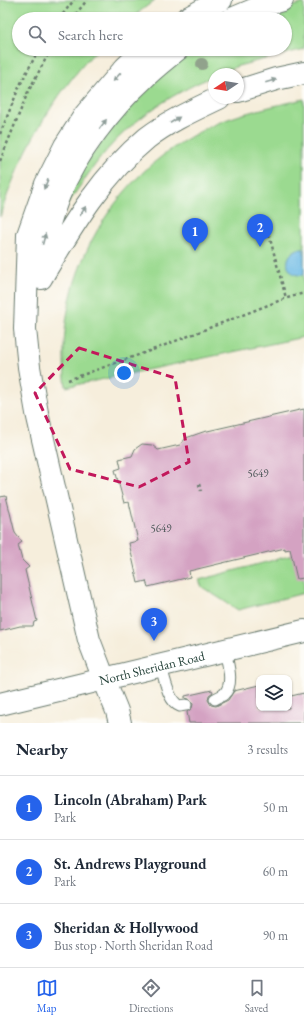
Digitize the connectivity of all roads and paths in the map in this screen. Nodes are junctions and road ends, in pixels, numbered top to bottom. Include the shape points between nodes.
1 (74, 0) edge
2 (87, 0) edge
3 (221, 0) edge
4 (282, 0) edge
5 (65, 12) edge
6 (78, 12) edge
7 (199, 12) edge
8 (248, 12) edge
9 (35, 56) edge
10 (47, 56) edge
11 (138, 56) edge
12 (170, 56) edge
13 (304, 73) edge
14 (244, 89) edge
15 (208, 103) edge
16 (0, 134) edge
17 (0, 161) edge
18 (269, 235) dead end
19 (304, 293) edge
20 (286, 298) junction
21 (27, 304) junction
22 (68, 380) dead end
23 (199, 484) dead end
24 (201, 491) dead end
25 (304, 631) edge
26 (225, 650) junction
27 (161, 666) junction
28 (104, 679) junction
29 (215, 699) dead end
30 (0, 704) edge
31 (186, 705) dead end
32 (120, 723) edge

1 - 5 path
2 - 6 path
3 - 7 main road
4 - 8 main road
9 - 16 path
10 - 17 path via 28,92
11 -> 21 main road via 85,115 65,146 46,184 28,235
21 -> 12 main road via 59,194 82,152 113,111 142,79
14 -> 13 main road
21 -> 15 main road via 92,197 118,166 147,138 179,117
18 - 20 path
19 - 20 path
20 - 22 path via 154,350
21 - 28 main road via 25,329 37,413 89,640
23 - 24 path
25 - 26 main road, North Sheridan Road
26 - 27 main road, North Sheridan Road
26 - 29 lane via 230,678 228,688
27 - 28 main road, North Sheridan Road
27 - 31 lane via 174,702 180,706
28 - 30 main road, North Sheridan Road
28 - 32 main road

